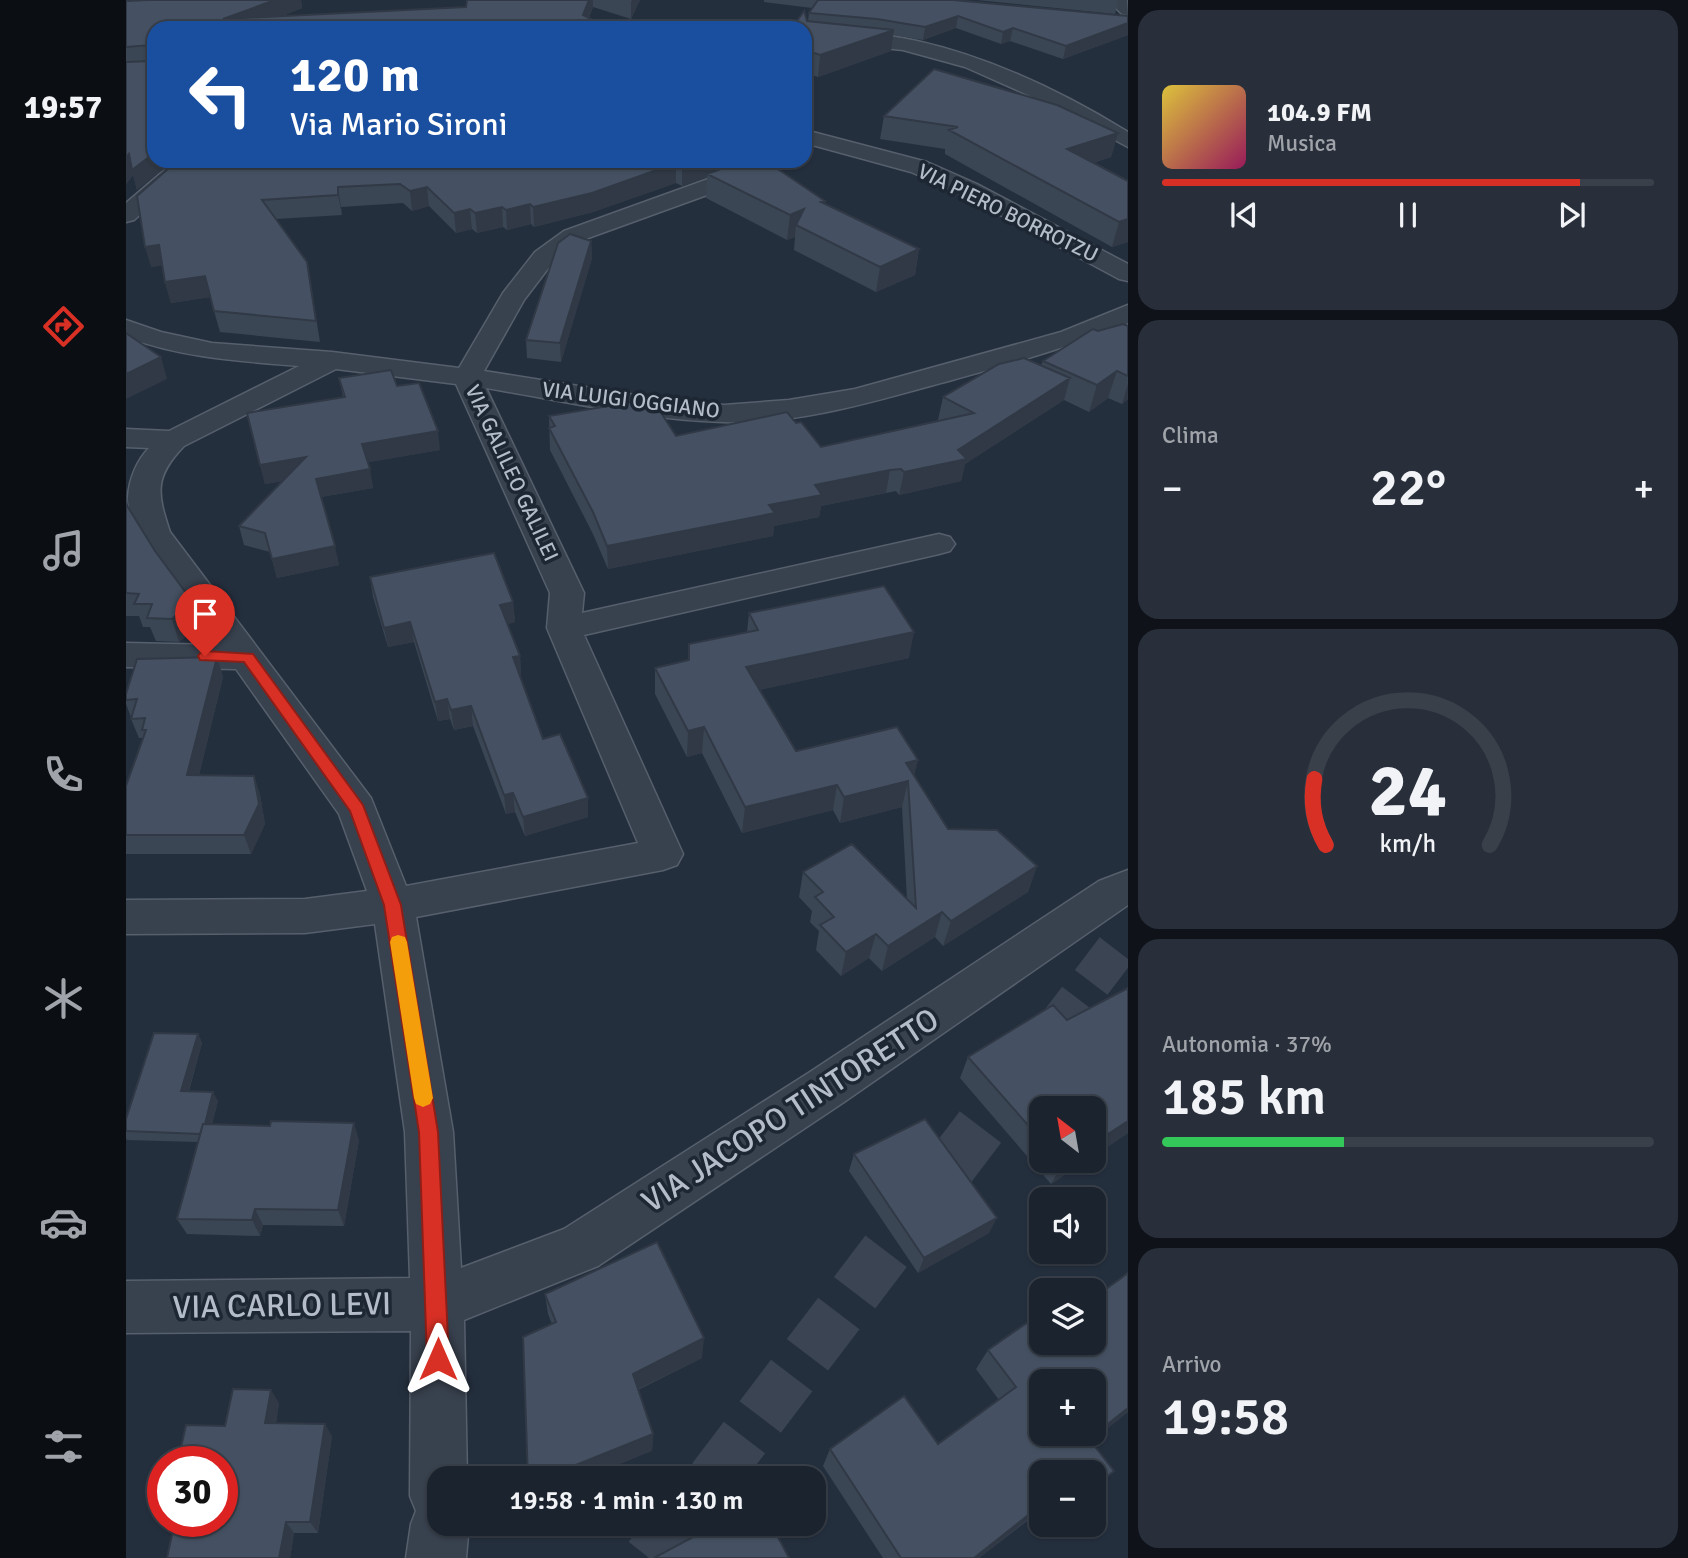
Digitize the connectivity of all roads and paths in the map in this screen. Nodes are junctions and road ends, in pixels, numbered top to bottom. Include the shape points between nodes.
1 (1117, 0) edge
2 (1125, 19) edge
3 (812, 35) edge
4 (812, 138) edge
5 (1128, 141) edge
6 (831, 142) junction
7 (812, 149) edge
8 (180, 168) edge
9 (760, 168) edge
10 (126, 215) edge
11 (1128, 274) edge
12 (1128, 313) edge
13 (126, 328) edge
14 (332, 360) junction
15 (467, 377) junction
16 (126, 438) edge
17 (174, 440) junction
18 (939, 544) dead end
19 (564, 628) junction
20 (126, 655) edge
21 (248, 657) junction
22 (1128, 887) edge
23 (393, 905) junction
24 (126, 917) edge
25 (437, 1304) junction
26 (126, 1307) edge
27 (439, 1466) edge
28 (439, 1536) edge
29 (436, 1558) edge

1 - 2 street
3 - 5 street via 866,39 955,57 1005,76
4 - 6 street, VIA PIERO BORROTZU
6 - 7 street
6 - 11 street, VIA PIERO BORROTZU via 919,167 969,189
8 - 10 street
9 - 15 street, VIA GALILEO GALILEI via 572,236 544,257 512,299
12 - 15 street, VIA LUIGI OGGIANO via 1070,338 858,397 789,410 724,414 654,407
13 - 14 street, VIA LUIGI OGGIANO via 212,351
14 - 15 street, VIA LUIGI OGGIANO
14 - 17 street
15 - 19 street, VIA GALILEO GALILEI via 567,593
16 - 17 street
17 - 21 street via 152,462 143,498 155,533
18 - 19 street
19 - 23 street, VIA GALILEO GALILEI via 663,854
20 - 21 street
21 - 23 street via 358,809
22 - 25 street, VIA JACOPO TINTORETTO via 580,1248
23 - 24 street via 306,916
23 - 25 street via 429,1132
25 - 26 street, VIA CARLO LEVI
25 - 27 street
28 - 29 street

